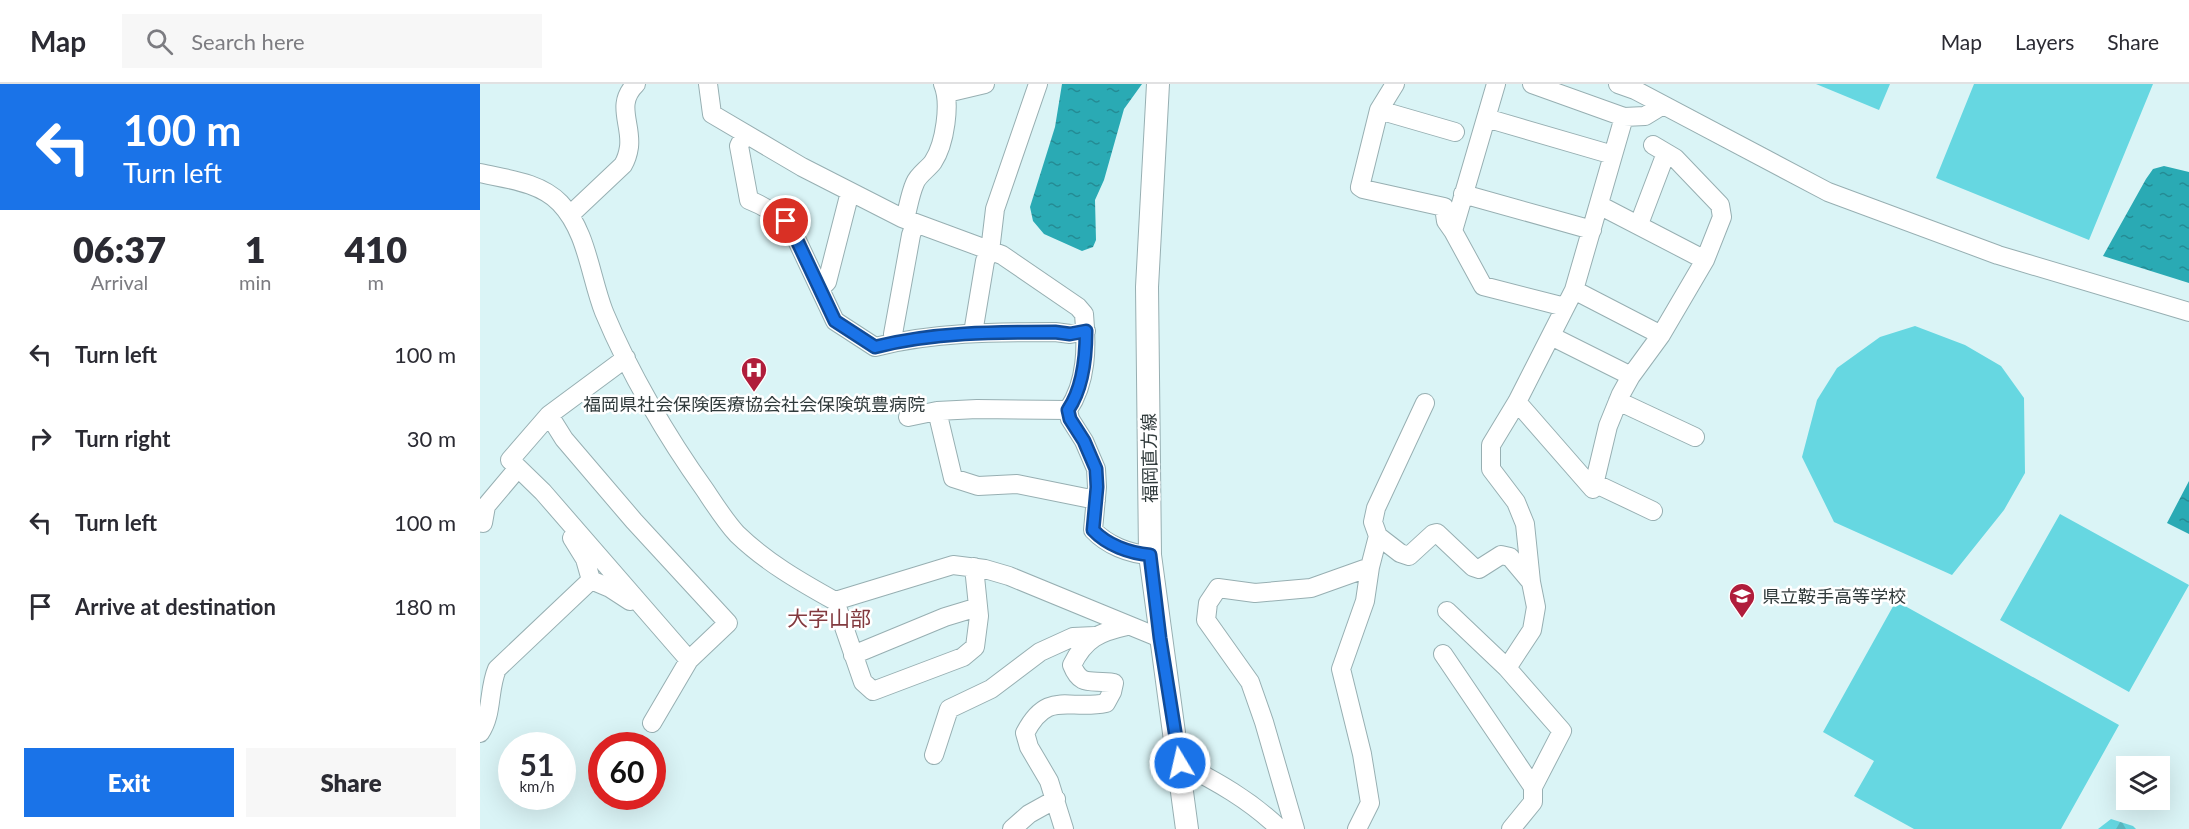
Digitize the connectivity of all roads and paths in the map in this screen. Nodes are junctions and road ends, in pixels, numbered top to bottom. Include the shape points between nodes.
1 (636, 84) edge
2 (708, 84) edge
3 (985, 84) edge
4 (1038, 84) edge
5 (1158, 84) edge
6 (1395, 84) edge
7 (1496, 84) edge
8 (1532, 84) edge
9 (1618, 84) edge
10 (1636, 87) edge
11 (945, 89) edge
12 (1664, 105) junction
13 (1379, 110) junction
14 (1624, 117) junction
15 (1486, 118) junction
16 (1455, 132) dead end
17 (745, 134) junction
18 (1613, 155) junction
19 (480, 172) edge
20 (850, 192) junction
21 (1463, 194) junction
22 (1599, 205) junction
23 (570, 215) junction
24 (910, 222) junction
25 (1639, 225) junction
26 (1592, 230) junction
27 (1453, 231) junction
28 (990, 251) junction
29 (1705, 260) junction
30 (820, 289) junction
31 (1574, 290) junction
32 (1565, 307) junction
33 (2189, 312) edge
34 (1086, 331) junction
35 (973, 333) junction
36 (1661, 335) junction
37 (1551, 336) junction
38 (894, 342) junction
39 (626, 358) junction
40 (1630, 376) junction
41 (1618, 401) junction
42 (1517, 402) junction
43 (1425, 403) dead end
44 (1068, 410) junction
45 (937, 411) junction
46 (549, 415) junction
47 (908, 417) dead end
48 (1695, 437) dead end
49 (518, 468) junction
50 (1594, 483) junction
51 (1096, 500) junction
52 (1653, 511) dead end
53 (565, 517) junction
54 (483, 524) dead end
55 (1378, 536) junction
56 (1150, 555) junction
57 (974, 567) junction
58 (1370, 567) junction
59 (591, 580) junction
60 (1531, 582) junction
61 (835, 601) junction
62 (978, 607) junction
63 (1447, 611) dead end
64 (657, 623) junction
65 (1128, 626) junction
66 (1095, 636) junction
67 (1160, 638) junction
68 (1443, 654) dead end
69 (853, 655) junction
70 (690, 660) junction
71 (1507, 668) junction
72 (652, 723) dead end
73 (480, 733) edge
74 (934, 755) dead end
75 (1180, 763) junction
76 (1533, 787) junction
77 (1056, 799) junction
78 (1012, 829) edge
79 (1064, 829) edge
80 (1187, 829) edge
81 (1280, 829) edge
82 (1295, 829) edge
83 (1357, 829) edge
84 (1511, 829) edge

1 - 23 street via 628,91 625,112 630,146 623,165
2 - 17 street via 712,114
3 - 11 street
4 - 28 street via 995,209
5 - 56 main road, 福岡直方線 via 1147,286
6 - 13 street
7 - 15 street
8 - 14 street
9 - 10 street
10 - 12 street
11 - 24 street via 940,147 935,160 915,181
12 - 14 street via 1645,116
12 - 33 street via 1828,192 1998,255
13 - 16 street
13 - 27 street via 1360,186 1444,207 1446,221
14 - 18 street
15 - 18 street
15 - 21 street
17 - 20 street
17 - 30 street via 739,146 749,200 786,221
18 - 22 street
19 - 23 street via 545,192
20 - 24 street
20 - 30 street via 827,282
21 - 26 street
21 - 27 street
22 - 25 street
22 - 26 street
23 - 39 street via 604,311
24 - 28 street
24 - 38 street
25 - 29 street
25 - 29 street via 1660,149 1675,158 1720,205 1722,217
26 - 31 street
27 - 32 street via 1483,286
28 - 34 street via 1002,255 1078,307 1084,314
28 - 35 street
29 - 36 street
30 - 38 street via 835,321 875,347
31 - 32 street
31 - 36 street
32 - 37 street
34 - 35 street
34 - 44 street via 1086,358
35 - 38 street
36 - 40 street
37 - 40 street
37 - 42 street
39 - 46 street
39 - 61 street via 678,452 736,532 772,564
40 - 41 street
41 - 48 street
41 - 50 street
42 - 50 street via 1593,489
42 - 60 street via 1491,445 1491,469 1516,502 1525,524
43 - 55 street via 1376,508 1373,522
44 - 45 street
44 - 51 street via 1096,469
45 - 47 street
45 - 51 street via 953,478 978,486 1017,484
46 - 49 street via 510,460
46 - 70 street via 564,439 634,521 728,623
49 - 53 street
49 - 54 street via 491,499
50 - 52 street
51 - 56 street via 1093,530 1134,554
53 - 59 street via 567,530 585,559
53 - 64 street
55 - 58 street
55 - 60 street via 1409,556 1437,533 1473,567 1479,569 1502,555 1509,557
56 - 67 main road, 福岡直方線
57 - 61 street via 953,565
57 - 62 street
57 - 65 street via 1009,576
58 - 82 street via 1311,588 1254,593 1218,588 1208,603 1206,620 1250,682
58 - 83 street via 1365,601 1341,669 1370,803
59 - 64 street via 624,597
59 - 73 street via 497,669 487,719
60 - 71 street via 1536,607 1532,630
61 - 69 street
62 - 69 street
62 - 69 street via 975,647 963,657 873,691 863,682
63 - 71 street
64 - 70 street
65 - 66 street
65 - 67 street
66 - 74 street via 1073,638 1040,652 991,689 950,709
66 - 77 street via 1072,664 1083,681 1114,683 1106,703 1052,704 1040,712 1025,733
67 - 75 main road, 福岡直方線
68 - 76 street
70 - 72 street
71 - 76 street via 1562,731
75 - 80 main road, 福岡直方線
75 - 81 street via 1226,786
76 - 84 street via 1533,802
77 - 78 street via 1029,813
77 - 79 street

